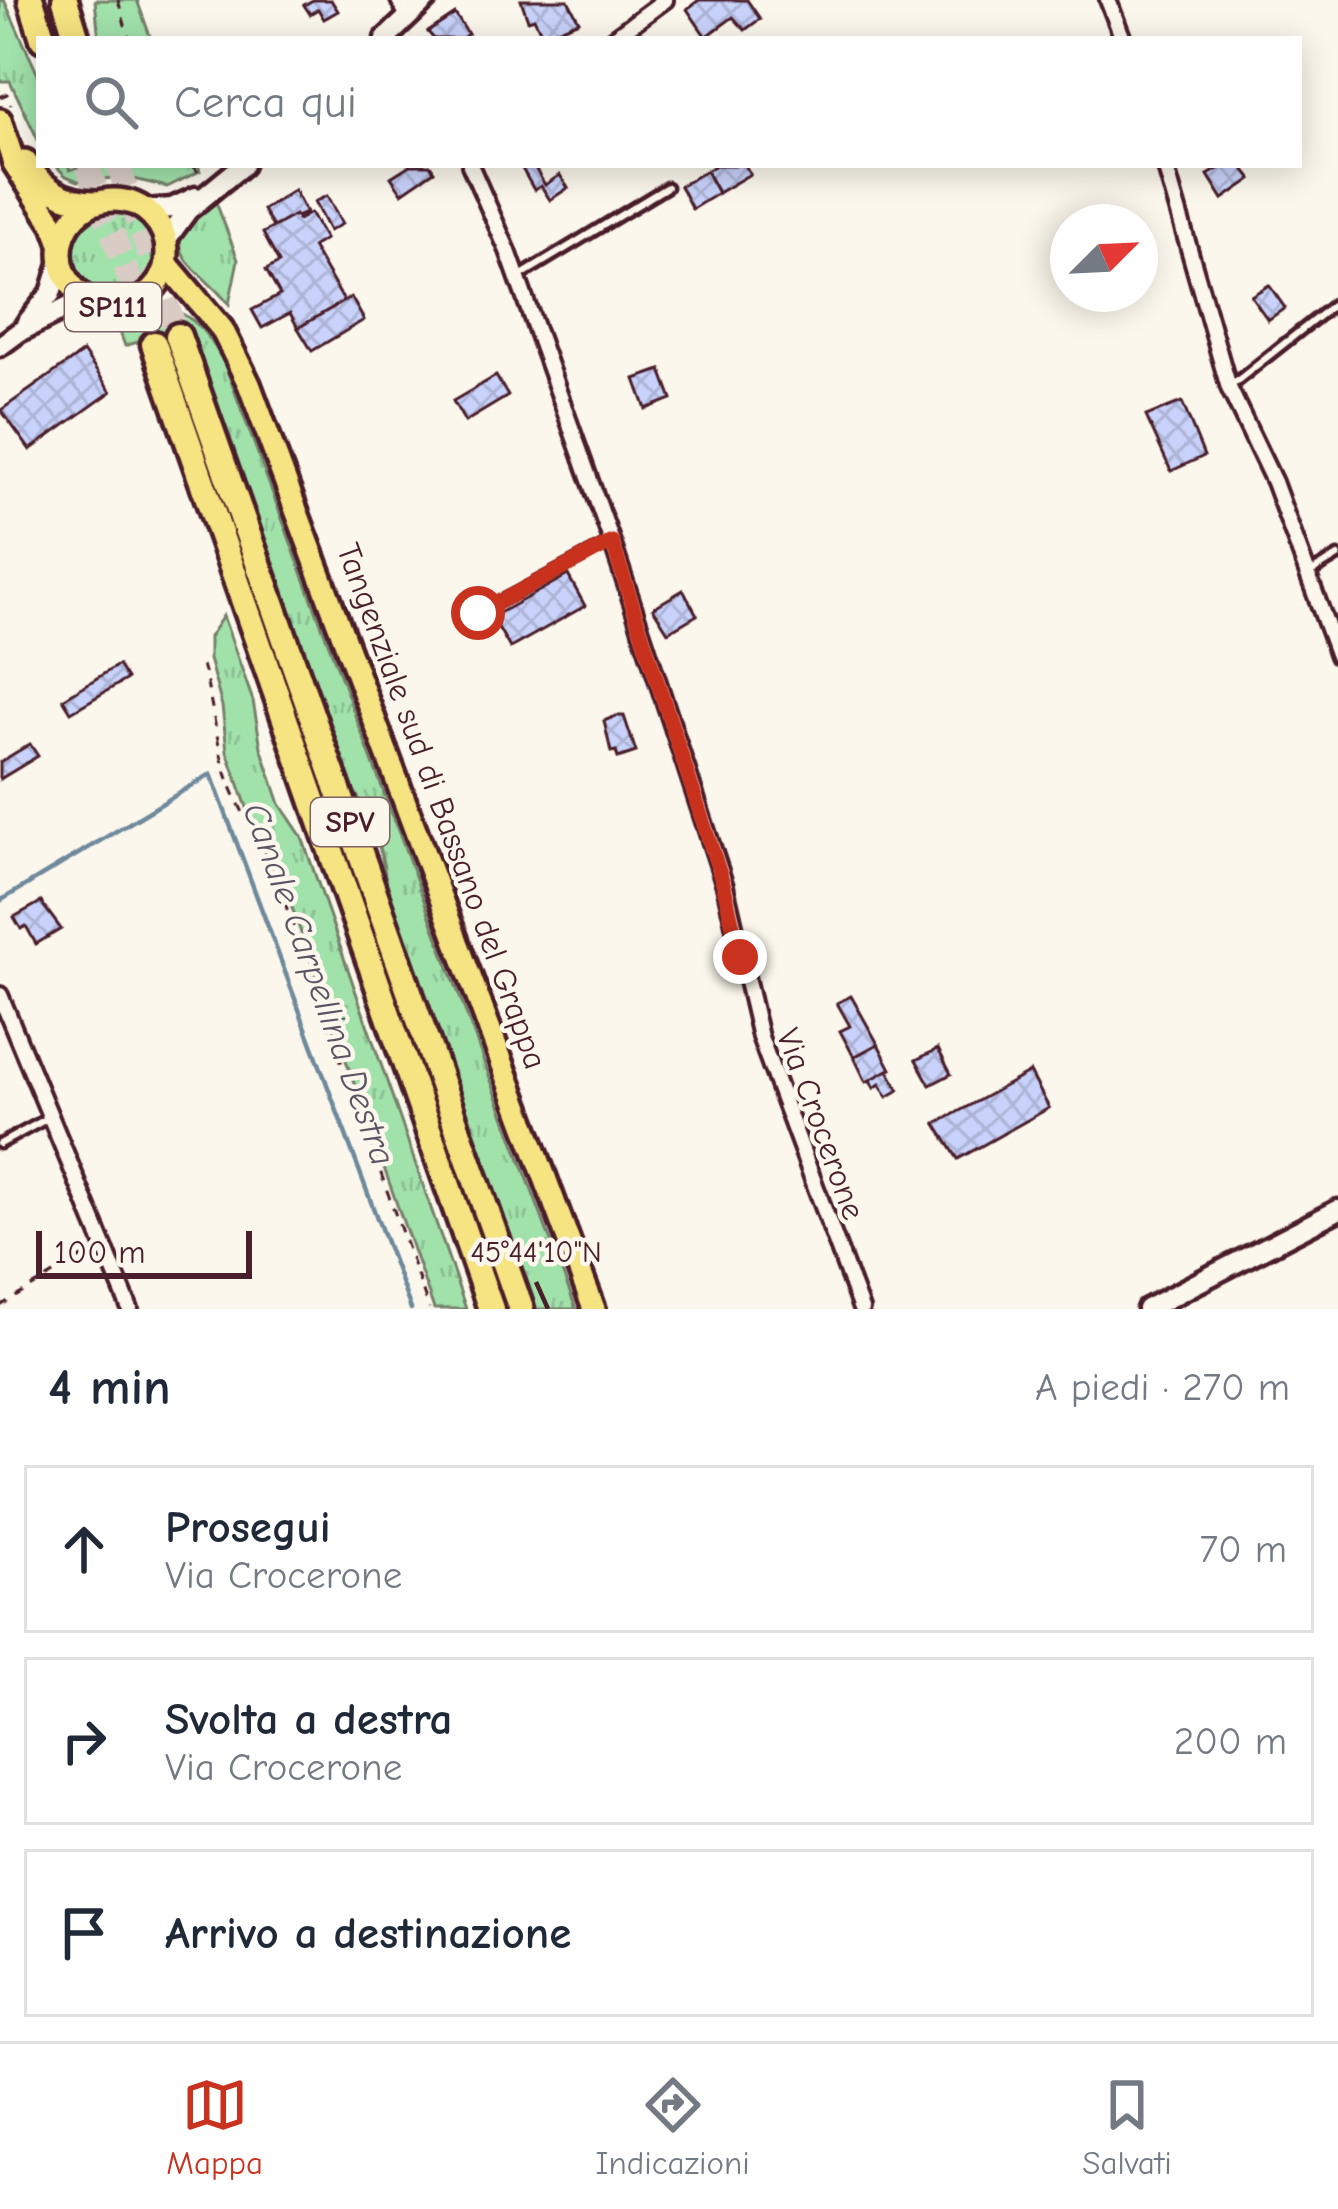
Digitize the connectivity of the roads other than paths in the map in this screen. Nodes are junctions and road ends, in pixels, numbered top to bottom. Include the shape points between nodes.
1 (31, 0) edge
2 (65, 0) edge
3 (425, 0) edge
4 (665, 0) edge
5 (1108, 0) edge
6 (398, 25) edge
7 (42, 36) edge
8 (76, 36) edge
9 (616, 36) edge
10 (1122, 36) edge
11 (1, 122) edge
12 (238, 168) edge
13 (471, 168) edge
14 (1167, 168) edge
15 (208, 182) junction
16 (667, 188) dead end
17 (98, 195) junction
18 (147, 203) junction
19 (166, 240) junction
20 (61, 252) junction
21 (167, 264) junction
22 (517, 278) junction
23 (85, 299) junction
24 (142, 299) junction
25 (1338, 302) edge
26 (222, 329) junction
27 (19, 332) junction
28 (0, 346) edge
29 (1229, 388) junction
30 (612, 542) junction
31 (1338, 556) edge
32 (1306, 574) junction
33 (478, 613) dead end
34 (1338, 656) edge
35 (0, 995) edge
36 (48, 1118) junction
37 (0, 1144) edge
38 (1338, 1210) edge
39 (130, 1309) edge
40 (491, 1309) edge
41 (521, 1309) edge
42 (594, 1309) edge
43 (861, 1309) edge
44 (1147, 1309) edge

1 - 7 highway
2 - 8 highway
3 - 6 street
4 - 9 street
5 - 10 street
11 - 17 main road, SP111 via 55,193 72,202
11 - 20 main road, SP111
12 - 15 street
13 - 22 street, Via Crocerone
14 - 29 street
15 - 18 street via 172,208
15 - 19 street
16 - 22 lane
17 - 18 main road, SP111
17 - 20 main road, SP111 via 74,217
18 - 19 main road, SP111
19 - 21 main road, SP111
20 - 23 main road, SP111 via 65,275
20 - 27 street via 51,293
21 - 24 main road, SP111
21 - 26 main road, Tangenziale sud di Bassano del Grappa / SP111
22 - 30 street, Via Crocerone
23 - 24 main road, SP111 via 113,307
23 - 27 street
24 - 26 main road, SP111 via 183,300
25 - 29 lane
26 - 42 main road, Tangenziale sud di Bassano del Grappa / SP111
27 - 28 street
29 - 32 street
30 - 33 lane
30 - 43 street, Via Crocerone via 724,886 760,1037
31 - 32 lane
32 - 34 street
35 - 36 street
36 - 37 lane
36 - 39 street
38 - 44 street
40 - 41 highway, SPV via 166,340

